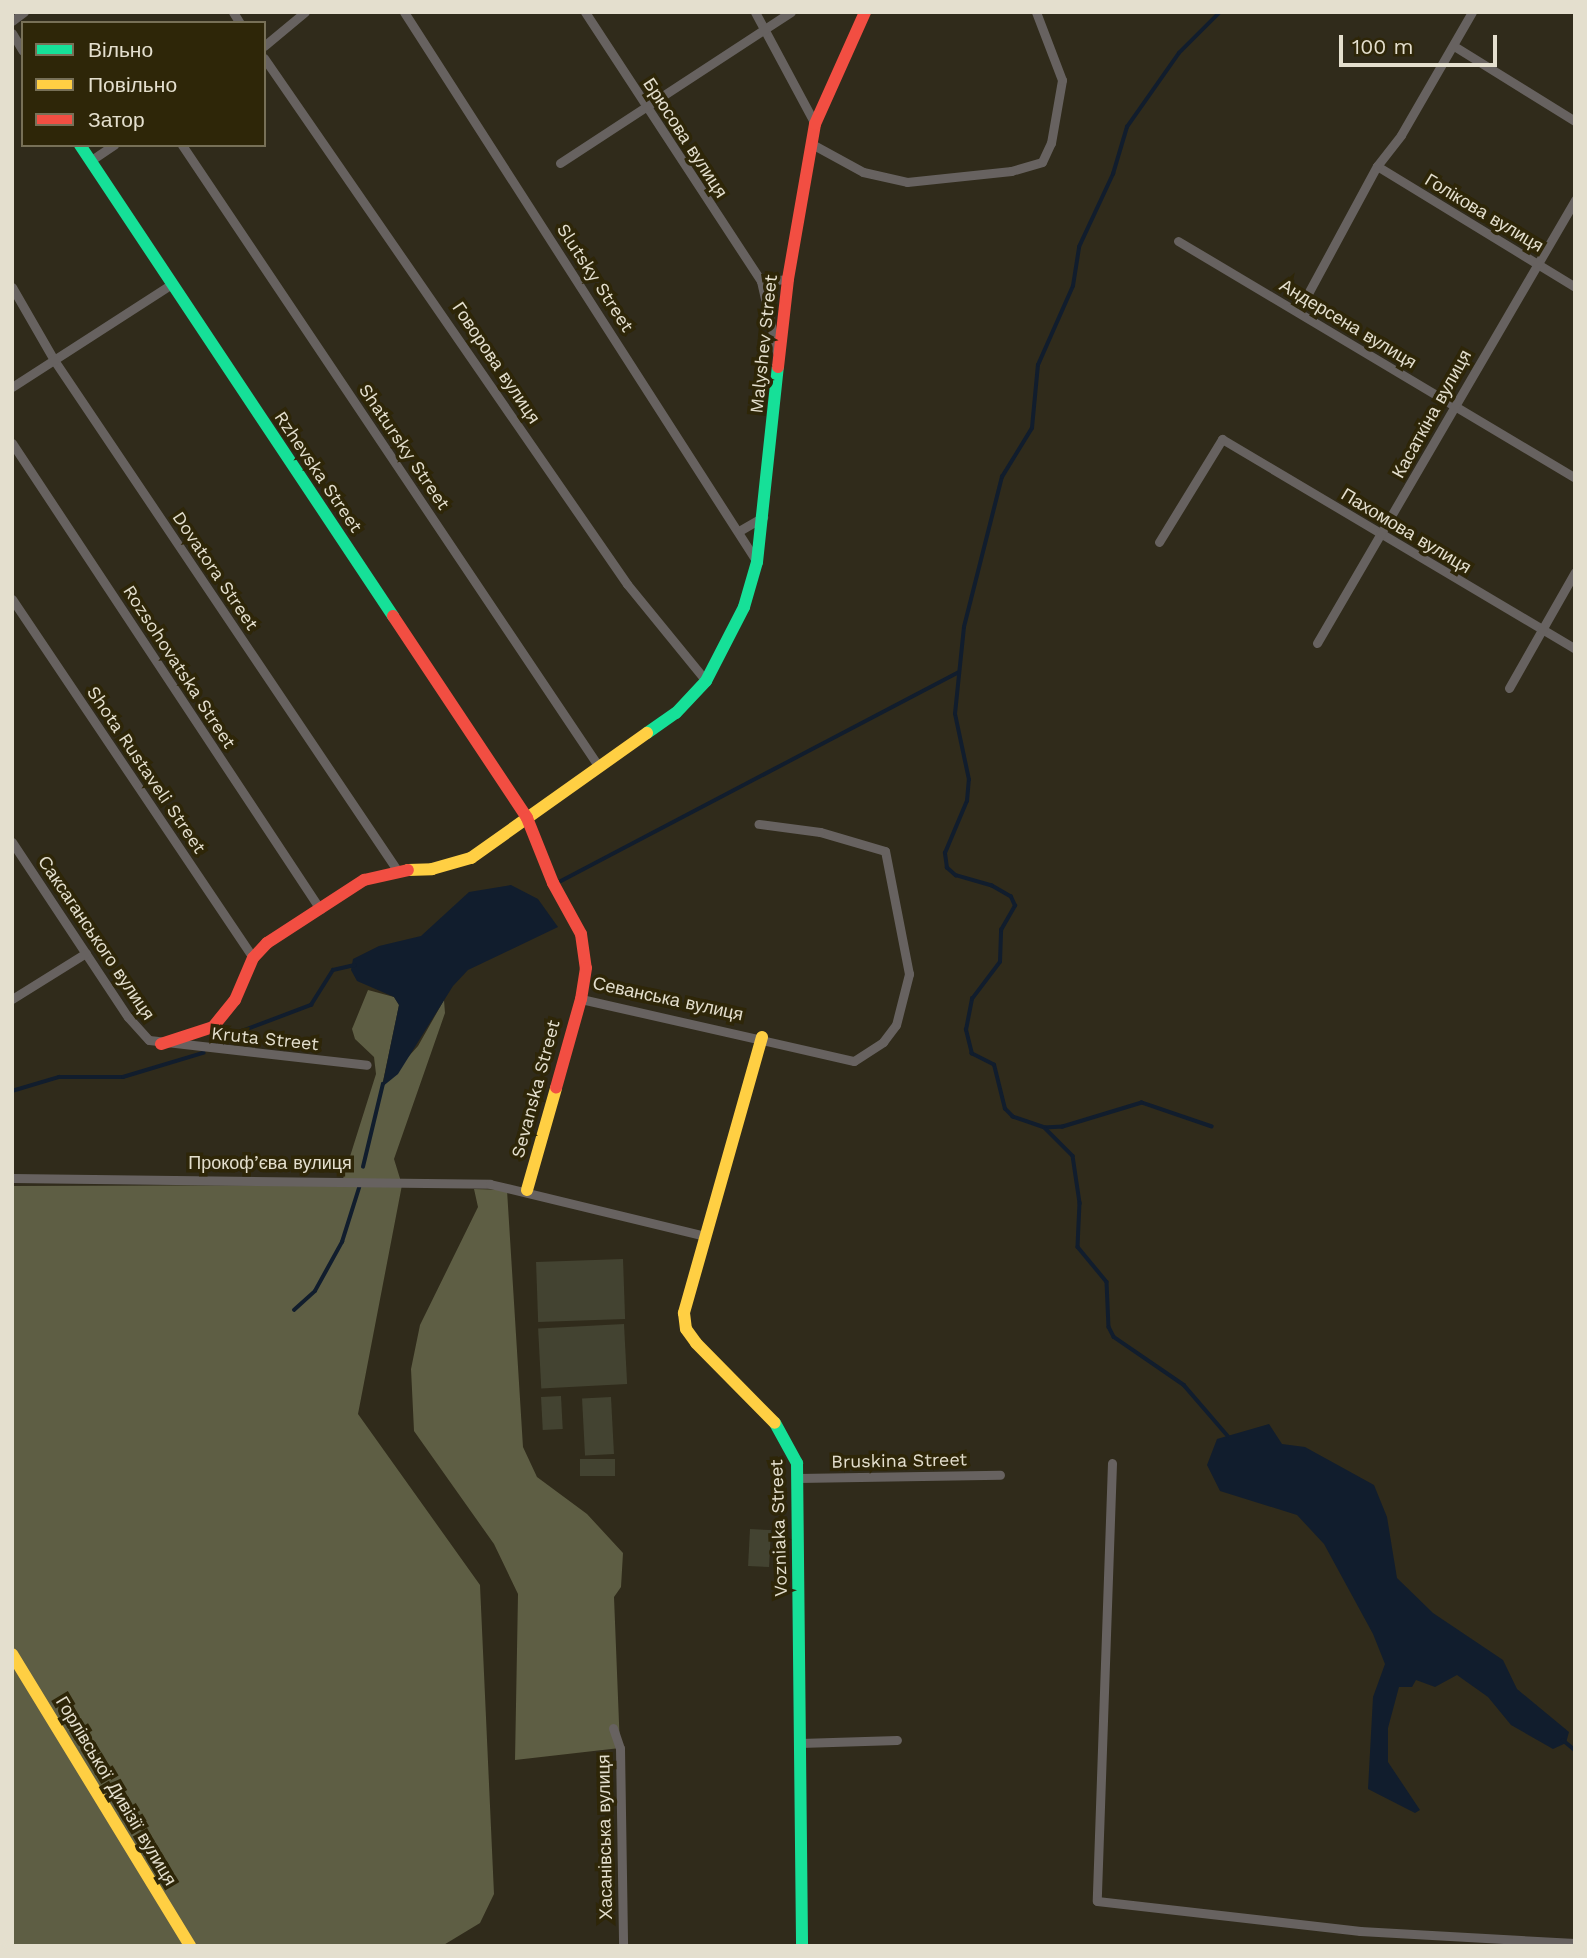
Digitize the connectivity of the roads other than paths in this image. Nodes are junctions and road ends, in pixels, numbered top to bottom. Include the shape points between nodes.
1 (24, 12) edge
2 (305, 12) edge
3 (404, 12) edge
4 (585, 12) edge
5 (755, 12) edge
6 (791, 12) edge
7 (856, 12) edge
8 (865, 12) edge
9 (1036, 12) edge
10 (1472, 12) edge
11 (12, 21) edge
12 (856, 29) junction
13 (765, 30) junction
14 (266, 44) edge
15 (1454, 46) junction
16 (266, 61) edge
17 (644, 105) junction
18 (1575, 121) edge
19 (815, 124) junction
20 (810, 143) junction
21 (81, 147) edge
22 (111, 147) edge
23 (183, 147) edge
24 (90, 161) junction
25 (560, 163) dead end
26 (1377, 166) junction
27 (1575, 200) edge
28 (1178, 241) dead end
29 (1535, 262) junction
30 (788, 279) junction
31 (761, 281) junction
32 (172, 284) junction
33 (1575, 286) edge
34 (12, 287) edge
35 (1298, 313) junction
36 (54, 360) junction
37 (779, 360) junction
38 (12, 387) edge
39 (1455, 407) junction
40 (12, 443) edge
41 (1575, 478) edge
42 (763, 517) junction
43 (739, 531) junction
44 (1381, 536) junction
45 (1159, 542) dead end
46 (757, 562) junction
47 (1575, 572) edge
48 (12, 599) edge
49 (1542, 630) junction
50 (1317, 643) dead end
51 (1575, 649) edge
52 (706, 681) junction
53 (1510, 688) dead end
54 (599, 767) junction
55 (527, 818) junction
56 (758, 824) dead end
57 (12, 842) edge
58 (397, 870) junction
59 (320, 909) junction
60 (86, 953) junction
61 (253, 958) junction
62 (12, 999) edge
63 (581, 999) junction
64 (762, 1037) junction
65 (161, 1044) junction
66 (367, 1065) dead end
67 (12, 1178) edge
68 (527, 1190) junction
69 (705, 1236) junction
70 (1112, 1463) dead end
71 (1000, 1475) dead end
72 (798, 1478) junction
73 (12, 1654) edge
74 (613, 1728) dead end
75 (897, 1740) dead end
76 (800, 1743) junction
77 (1575, 1943) edge
78 (190, 1946) edge
79 (623, 1946) edge
80 (802, 1946) edge

1 - 11 street
2 - 14 street
3 - 43 street, Slutsky Street
4 - 17 street, Брюсова вулиця
5 - 13 street
6 - 13 street
7 - 12 street
8 - 12 street, Malyshev Street
9 - 20 street via 1062,79 1051,143 1042,162 1011,171 894,181 863,172
10 - 15 street
12 - 19 street, Malyshev Street
13 - 17 street
13 - 19 street
15 - 18 street
15 - 26 street
16 - 52 street, Говорова вулиця via 626,584
17 - 25 street
17 - 31 street, Брюсова вулиця
19 - 20 street, Malyshev Street
20 - 30 street, Malyshev Street
21 - 24 street, Rzhevska Street
22 - 24 street
23 - 54 street, Shatursky Street
24 - 32 street, Rzhevska Street
26 - 29 street, Голікова вулиця
26 - 35 street
27 - 29 street, Касаткіна вулиця
28 - 35 street, Андерсена вулиця
29 - 33 street, Голікова вулиця
29 - 39 street, Касаткіна вулиця
30 - 31 street
30 - 37 street, Malyshev Street
31 - 37 street, Брюсова вулиця
32 - 36 street
32 - 55 street, Rzhevska Street
34 - 36 street, Dovatora Street
35 - 39 street, Андерсена вулиця
36 - 38 street
36 - 58 street, Dovatora Street
37 - 42 street, Malyshev Street
39 - 41 street, Андерсена вулиця
39 - 44 street, Касаткіна вулиця
40 - 59 street, Rozsohovatska Street
42 - 43 street
42 - 46 street, Malyshev Street
43 - 46 street, Slutsky Street
44 - 45 street, Пахомова вулиця via 1223,439
44 - 49 street, Пахомова вулиця
44 - 50 street, Касаткіна вулиця
46 - 52 street, Malyshev Street via 744,607
47 - 49 street
48 - 61 street, Shota Rustaveli Street
49 - 51 street, Пахомова вулиця
49 - 53 street
52 - 54 street, Malyshev Street via 676,713
54 - 55 street, Malyshev Street
55 - 58 street, Malyshev Street via 453,866
55 - 63 street, Севанська вулиця via 553,883 581,934 586,968
56 - 64 street, Севанська вулиця via 820,832 886,851 907,953 907,990 896,1025 883,1042 854,1060
57 - 60 street, Саксаганського вулиця
58 - 59 street, Malyshev Street via 364,880
59 - 61 street, Malyshev Street via 267,943
60 - 62 street
60 - 65 street, Саксаганського вулиця via 137,1031
61 - 65 street via 235,1000 213,1027
63 - 64 street, Севанська вулиця
63 - 68 street, Sevanska Street
64 - 69 street, Vozniaka Street
65 - 66 street, Kruta Street
67 - 68 street, Прокоф’єва вулиця via 353,1179
68 - 69 street, Прокоф’єва вулиця
69 - 72 street, Vozniaka Street via 687,1298 686,1329 787,1438
70 - 77 street via 1097,1901 1360,1931
71 - 72 street, Bruskina Street
72 - 76 street, Vozniaka Street
73 - 78 street, Горлівської Дивізії вулиця
74 - 79 street, Хасанівська вулиця via 620,1748
75 - 76 street
76 - 80 street, Vozniaka Street

